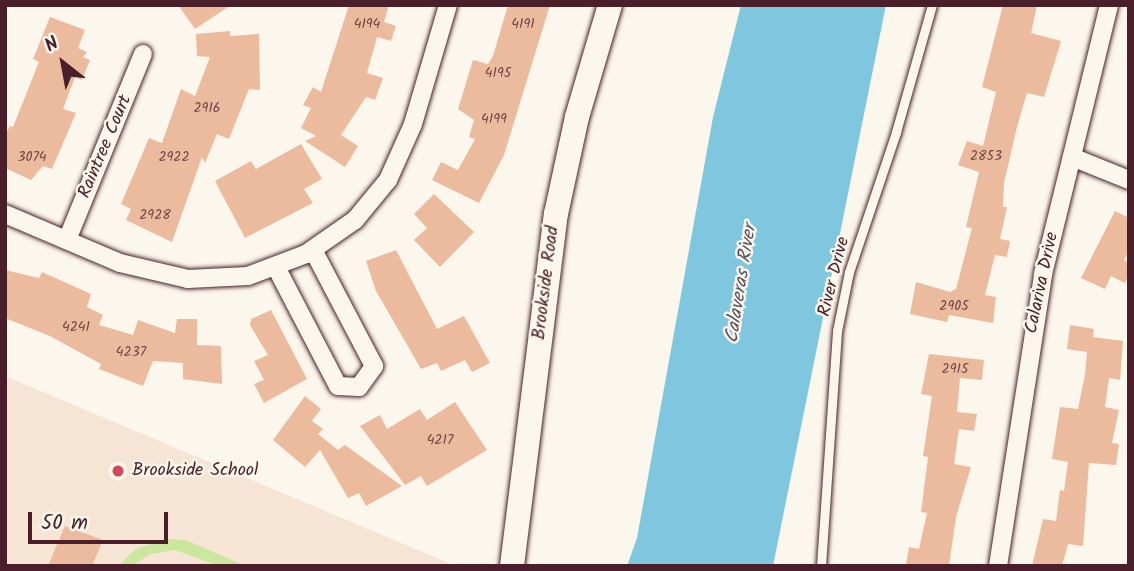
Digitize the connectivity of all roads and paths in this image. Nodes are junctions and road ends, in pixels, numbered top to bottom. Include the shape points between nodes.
1 (448, 5) edge
2 (610, 5) edge
3 (932, 5) edge
4 (1109, 5) edge
5 (143, 54) dead end
6 (1072, 157) junction
7 (1129, 180) edge
8 (5, 214) edge
9 (67, 240) junction
10 (313, 250) junction
11 (276, 267) junction
12 (512, 566) edge
13 (821, 566) edge
14 (998, 566) edge

1 - 10 street via 413,124 394,169 355,220
2 - 12 street, Brookside Road via 577,117 556,214
3 - 13 lane, River Drive via 849,272 837,331
4 - 6 street, Calariva Drive
5 - 9 street, Raintree Court
6 - 7 street
6 - 14 street, Calariva Drive via 1043,274
8 - 9 street
9 - 11 street via 146,271 188,279 248,276
10 - 11 street
10 - 11 street via 374,366 359,387 338,386

